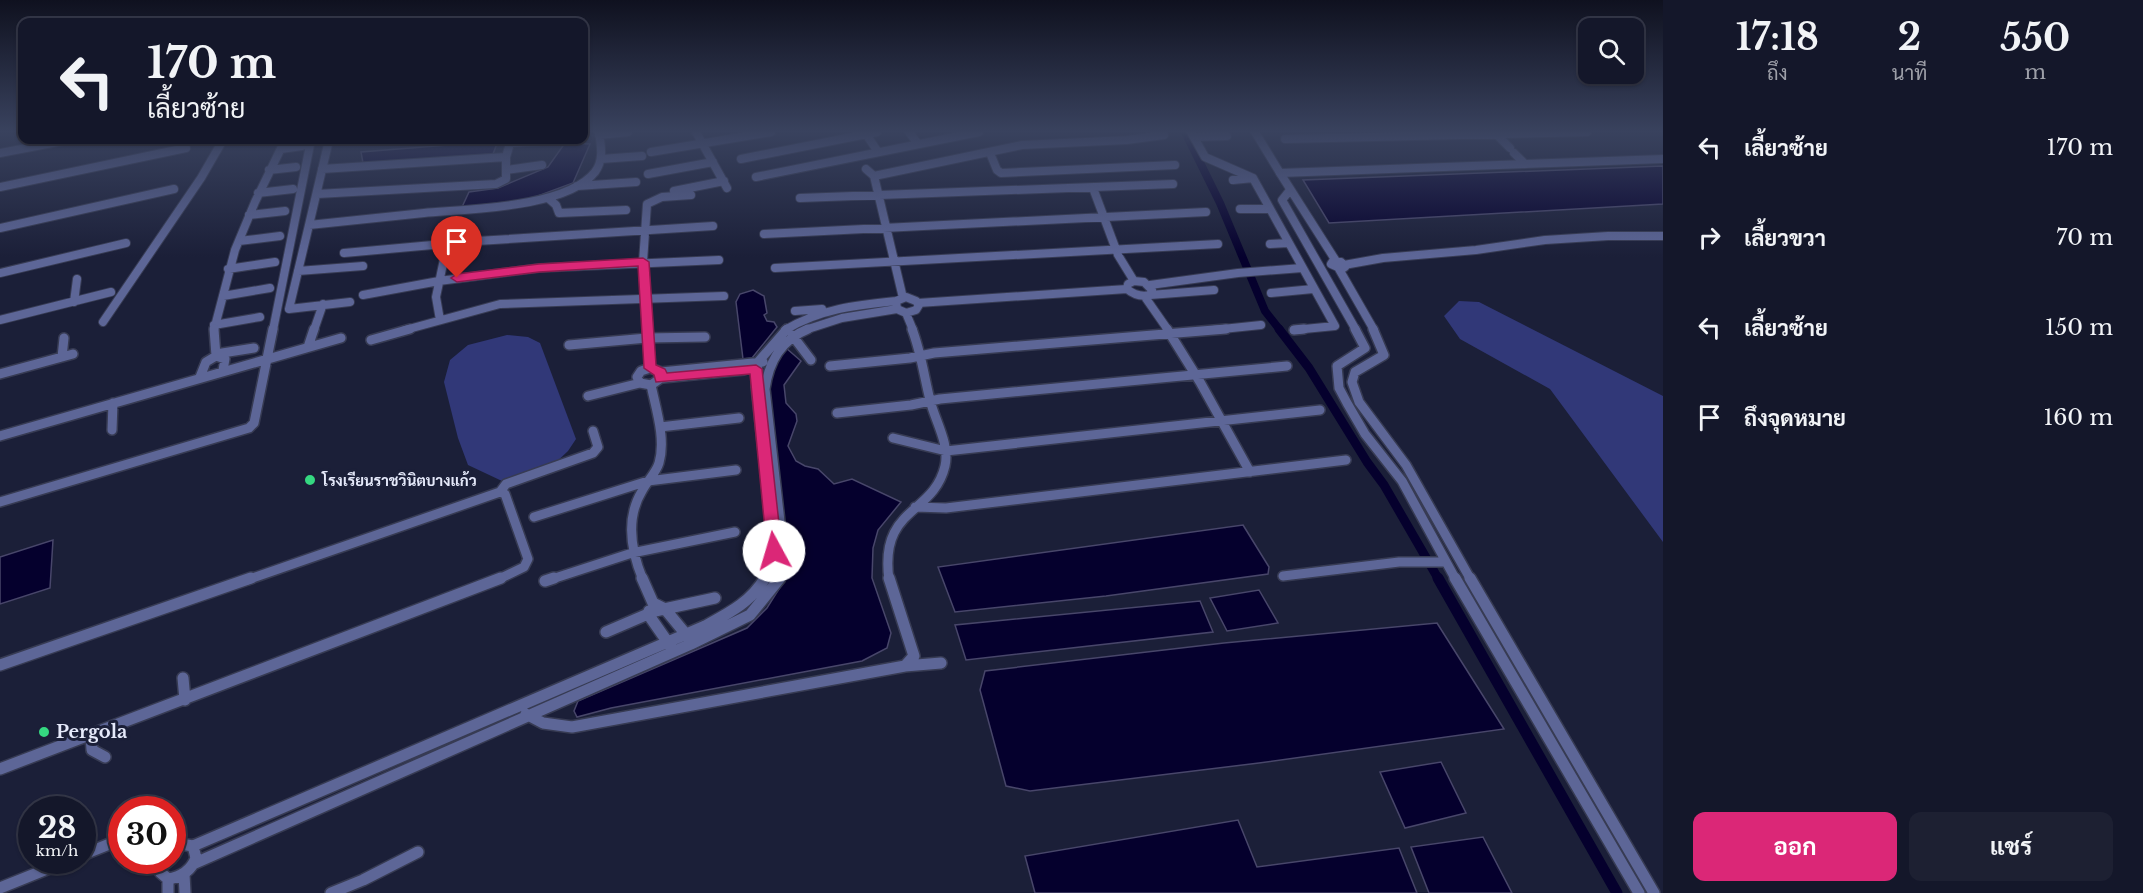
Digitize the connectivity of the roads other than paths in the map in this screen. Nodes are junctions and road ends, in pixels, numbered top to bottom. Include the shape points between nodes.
1 (1280, 173) edge
2 (64, 174) edge
3 (204, 174) edge
4 (267, 174) edge
5 (304, 174) edge
6 (321, 174) edge
7 (505, 174) edge
8 (592, 174) edge
9 (720, 174) edge
10 (772, 174) edge
11 (871, 174) edge
12 (886, 174) edge
13 (1248, 174) edge
14 (874, 176) junction
15 (756, 177) dead end
16 (1253, 178) junction
17 (1233, 180) dead end
18 (636, 182) dead end
19 (1173, 184) dead end
20 (574, 186) junction
21 (0, 187) edge
22 (1093, 188) junction
23 (174, 189) dead end
24 (293, 189) dead end
25 (1290, 190) junction
26 (258, 193) junction
27 (317, 194) junction
28 (657, 194) dead end
29 (691, 195) dead end
30 (879, 196) junction
31 (548, 198) junction
32 (800, 198) dead end
33 (1240, 209) dead end
34 (1270, 209) junction
35 (626, 210) dead end
36 (285, 211) dead end
37 (1206, 212) dead end
38 (249, 215) junction
39 (1103, 218) junction
40 (309, 225) junction
41 (712, 226) dead end
42 (887, 227) junction
43 (0, 228) edge
44 (644, 230) junction
45 (764, 234) dead end
46 (280, 236) dead end
47 (1663, 236) edge
48 (239, 241) junction
49 (126, 243) dead end
50 (1288, 243) junction
51 (1218, 244) dead end
52 (1270, 244) dead end
53 (447, 245) junction
54 (1116, 250) junction
55 (344, 253) dead end
56 (720, 260) dead end
57 (896, 261) junction
58 (275, 262) dead end
59 (643, 262) junction
60 (363, 266) dead end
61 (1342, 267) junction
62 (775, 268) dead end
63 (1302, 268) junction
64 (228, 269) junction
65 (298, 271) junction
66 (0, 273) edge
67 (77, 279) dead end
68 (438, 281) junction
69 (1134, 281) junction
70 (1150, 285) junction
71 (270, 288) dead end
72 (1127, 289) junction
73 (1313, 289) junction
74 (1214, 290) dead end
75 (111, 292) dead end
76 (1271, 293) dead end
77 (363, 295) dead end
78 (223, 296) junction
79 (724, 296) dead end
80 (1148, 296) junction
81 (645, 299) junction
82 (350, 302) dead end
83 (70, 303) junction
84 (918, 303) junction
85 (323, 304) junction
86 (901, 305) junction
87 (840, 307) junction
88 (795, 311) dead end
89 (66, 314) dead end
90 (260, 317) dead end
91 (0, 320) edge
92 (440, 320) junction
93 (103, 322) dead end
94 (809, 323) junction
95 (214, 325) junction
96 (1261, 325) dead end
97 (785, 330) junction
98 (1294, 330) dead end
99 (1174, 335) junction
100 (705, 337) dead end
101 (64, 338) dead end
102 (341, 338) dead end
103 (795, 338) junction
104 (647, 339) junction
105 (370, 340) dead end
106 (569, 345) dead end
107 (308, 347) junction
108 (254, 348) dead end
109 (73, 354) dead end
110 (216, 355) junction
111 (921, 356) junction
112 (62, 357) junction
113 (267, 358) junction
114 (811, 360) dead end
115 (757, 366) junction
116 (770, 366) junction
117 (830, 366) dead end
118 (1287, 366) dead end
119 (650, 368) junction
120 (223, 370) junction
121 (0, 374) edge
122 (661, 375) junction
123 (1198, 375) junction
124 (200, 377) junction
125 (640, 383) junction
126 (651, 385) junction
127 (588, 396) dead end
128 (930, 402) junction
129 (113, 403) junction
130 (1320, 410) dead end
131 (837, 413) dead end
132 (739, 418) dead end
133 (1222, 421) junction
134 (660, 427) junction
135 (112, 430) dead end
136 (593, 431) dead end
137 (0, 435) edge
138 (893, 438) dead end
139 (946, 452) junction
140 (1346, 460) dead end
141 (736, 470) dead end
142 (1250, 472) junction
143 (771, 476) junction
144 (648, 480) junction
145 (500, 492) junction
146 (0, 502) edge
147 (915, 507) junction
148 (534, 517) dead end
149 (735, 532) dead end
150 (632, 553) junction
151 (1442, 562) junction
152 (1283, 576) dead end
153 (544, 581) dead end
154 (715, 598) dead end
155 (650, 608) junction
156 (665, 609) junction
157 (606, 632) dead end
158 (689, 639) junction
159 (671, 647) junction
160 (941, 663) dead end
161 (0, 665) edge
162 (905, 666) junction
163 (183, 678) dead end
164 (185, 700) junction
165 (507, 710) junction
166 (529, 714) junction
167 (91, 735) junction
168 (105, 757) dead end
169 (0, 769) edge
170 (186, 845) edge
171 (193, 846) junction
172 (417, 852) dead end
173 (189, 869) junction
174 (35, 874) edge
175 (168, 886) edge
176 (0, 888) edge
177 (185, 893) edge
178 (331, 893) edge
179 (1639, 893) edge
180 (1654, 893) edge

1 - 25 street
2 - 21 street
3 - 93 street
4 - 26 street
5 - 113 street
6 - 27 street
7 - 27 street via 504,181 496,184
8 - 20 street
9 - 28 street via 726,185
10 - 15 street
11 - 14 street
12 - 14 street
13 - 16 street
14 - 30 street
16 - 17 street
16 - 34 street
18 - 20 street
19 - 22 street
20 - 31 street
22 - 30 street
22 - 39 street
23 - 43 street
24 - 26 street
25 - 61 street via 1336,261 1331,264
25 - 151 street via 1282,200 1365,348 1337,366 1339,388 1365,434 1394,468
26 - 38 street
27 - 40 street
29 - 44 street via 671,195 649,202
30 - 32 street
30 - 42 street
31 - 35 street via 559,213
31 - 40 street
33 - 34 street
34 - 50 street
36 - 38 street
37 - 39 street
38 - 48 street
39 - 42 street
39 - 54 street
40 - 65 street
41 - 44 street
42 - 45 street
42 - 57 street
44 - 53 street
44 - 59 street
46 - 48 street
47 - 61 street via 1545,240 1383,258
48 - 64 street
49 - 66 street
50 - 52 street
50 - 63 street
51 - 54 street
53 - 55 street
53 - 68 street
54 - 57 street
54 - 69 street
56 - 59 street
57 - 62 street
57 - 86 street
58 - 64 street
59 - 68 street via 539,268
59 - 81 street
60 - 65 street
61 - 180 street via 1384,355 1354,374 1351,380 1355,396 1400,455
63 - 70 street
63 - 73 street
64 - 78 street
65 - 85 street via 289,309
67 - 83 street
68 - 77 street
68 - 92 street
69 - 70 street
69 - 72 street
70 - 80 street
71 - 78 street
72 - 80 street via 1133,295
72 - 84 street
73 - 76 street
73 - 98 street via 1335,326
74 - 80 street
75 - 83 street
78 - 95 street
79 - 81 street
80 - 99 street
81 - 92 street via 514,302
81 - 104 street
82 - 85 street
83 - 89 street
83 - 91 street
84 - 86 street via 910,298
84 - 86 street via 916,310
85 - 107 street
86 - 87 street
86 - 94 street
86 - 111 street
87 - 88 street
87 - 94 street
90 - 95 street
92 - 105 street
94 - 97 street
94 - 103 street
95 - 110 street
96 - 99 street
97 - 103 street
97 - 115 street
99 - 111 street
99 - 123 street
100 - 104 street
101 - 112 street
102 - 107 street
103 - 114 street
103 - 116 street via 784,344
104 - 106 street
104 - 119 street
107 - 113 street
108 - 110 street
109 - 112 street
110 - 120 street via 225,359
110 - 124 street via 206,362
111 - 117 street
111 - 128 street
112 - 121 street
113 - 120 street
113 - 146 street via 254,423 249,428
115 - 116 street
115 - 122 street
115 - 143 street
116 - 143 street via 765,389
118 - 123 street
119 - 122 street
119 - 125 street via 637,377
120 - 124 street
122 - 126 street
123 - 128 street
123 - 133 street
124 - 129 street
125 - 126 street
125 - 127 street
126 - 134 street
128 - 131 street
128 - 139 street
129 - 135 street
129 - 137 street
130 - 133 street
132 - 134 street
133 - 139 street
133 - 142 street
134 - 144 street via 661,460
136 - 145 street via 598,447 593,453 506,484
138 - 139 street
139 - 147 street via 945,466 935,489
140 - 142 street
141 - 144 street
142 - 147 street via 946,508
143 - 158 street via 784,557 780,579 750,615
144 - 148 street
144 - 150 street via 632,513
145 - 161 street
145 - 164 street via 505,494 528,560 524,567
147 - 162 street via 891,536 886,557 887,576 914,656
149 - 150 street
150 - 153 street
150 - 155 street
151 - 152 street via 1399,562
151 - 179 street
154 - 156 street
155 - 156 street
155 - 157 street
155 - 159 street
156 - 158 street
158 - 159 street
159 - 165 street
159 - 166 street
160 - 162 street
162 - 166 street via 572,727 543,723
163 - 164 street
164 - 167 street
165 - 166 street
165 - 171 street
166 - 173 street
167 - 168 street via 92,750
167 - 169 street
170 - 171 street
171 - 173 street via 196,853
172 - 178 street
173 - 175 street
173 - 177 street
174 - 176 street

